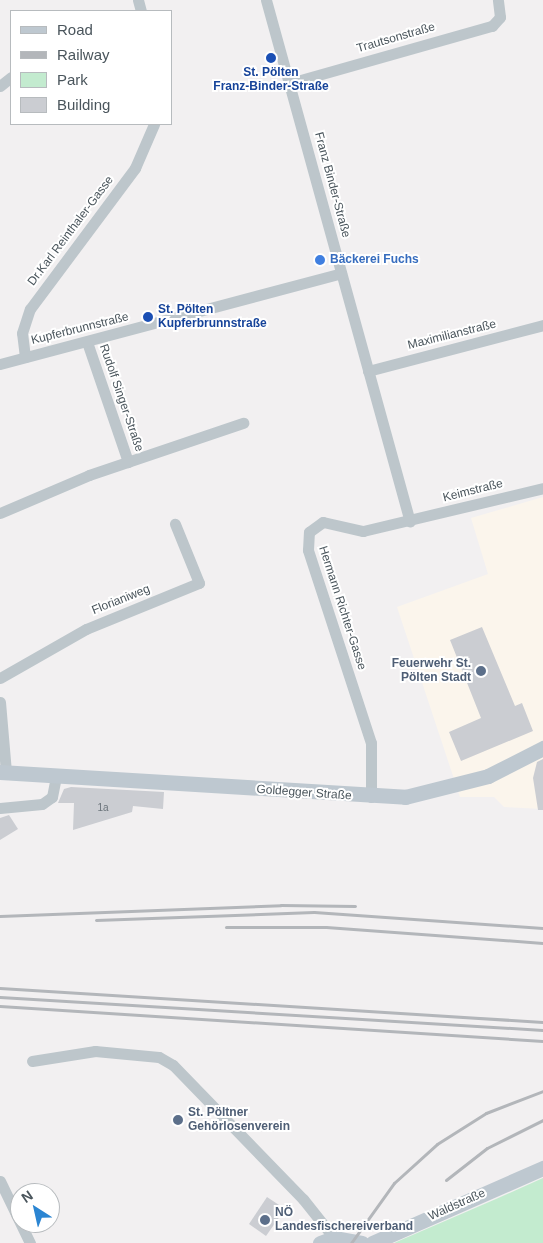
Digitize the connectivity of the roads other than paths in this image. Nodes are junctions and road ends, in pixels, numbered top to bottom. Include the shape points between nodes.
1 (266, 0) edge
2 (499, 5) edge
3 (10, 78) edge
4 (290, 83) junction
5 (0, 86) edge
6 (154, 125) edge
7 (341, 273) junction
8 (543, 326) edge
9 (87, 342) junction
10 (25, 357) junction
11 (0, 364) edge
12 (368, 371) junction
13 (243, 423) dead end
14 (128, 462) junction
15 (543, 488) edge
16 (0, 513) edge
17 (410, 522) junction
18 (175, 524) dead end
19 (0, 678) edge
20 (0, 702) edge
21 (543, 748) edge
22 (3, 772) edge
23 (56, 776) junction
24 (371, 797) junction
25 (0, 808) edge
26 (32, 1061) dead end
27 (543, 1168) edge
28 (0, 1181) edge
29 (327, 1241) edge
30 (30, 1243) edge
31 (362, 1243) edge
32 (372, 1243) edge

1 - 4 street, Franz Binder-Straße
2 - 4 street, Trautsonstraße via 492,26
3 - 5 street
4 - 7 street, Franz Binder-Straße
6 - 10 street, Dr.Karl Reinthaler-Gasse via 134,168 30,309 22,333
7 - 9 street, Kupferbrunnstraße
7 - 12 street, Franz Binder-Straße
8 - 12 street, Maximilianstraße
9 - 10 street, Kupferbrunnstraße
9 - 14 street, Rudolf Singer-Straße
10 - 11 street, Kupferbrunnstraße
12 - 17 street, Franz Binder-Straße
13 - 14 street, Rudolf Singer-Straße
14 - 16 street, Rudolf Singer-Straße
15 - 17 street, Keimstraße
17 - 24 street, Hermann Richter-Gasse via 360,531 323,522 309,532 306,542 371,743
18 - 19 street, Florianiweg via 199,583 86,629
20 - 22 street
21 - 24 main road, Goldegger Straße via 488,776 453,788 405,797
22 - 23 main road, Goldegger Straße
23 - 24 main road, Goldegger Straße
23 - 25 street via 52,797 42,804
26 - 29 street via 95,1051 159,1057 186,1079
27 - 32 main road, Waldstraße
28 - 30 street
29 - 31 main road

